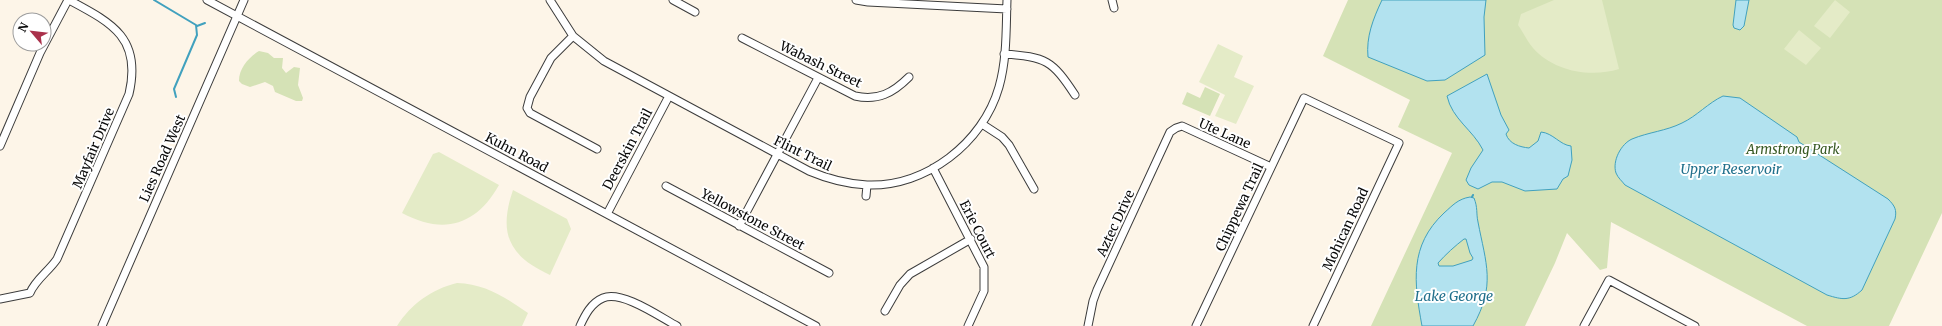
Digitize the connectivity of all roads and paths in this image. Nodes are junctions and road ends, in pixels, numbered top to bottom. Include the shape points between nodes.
1 (68, 0) edge
2 (207, 0) edge
3 (244, 0) edge
4 (550, 0) edge
5 (673, 0) edge
6 (856, 0) edge
7 (1007, 0) edge
8 (1112, 0) edge
9 (1114, 8) dead end
10 (1006, 9) junction
11 (695, 12) dead end
12 (237, 16) junction
13 (573, 36) junction
14 (742, 38) dead end
15 (1004, 54) junction
16 (909, 77) dead end
17 (818, 78) junction
18 (669, 96) junction
19 (1075, 96) dead end
20 (1304, 98) joint
21 (982, 124) junction
22 (1170, 132) joint
23 (0, 146) edge
24 (597, 149) dead end
25 (778, 154) junction
26 (1271, 167) junction
27 (933, 168) junction
28 (867, 185) junction
29 (666, 186) dead end
30 (1034, 189) dead end
31 (866, 196) dead end
32 (606, 214) junction
33 (739, 226) junction
34 (971, 240) junction
35 (829, 273) dead end
36 (0, 299) edge
37 (885, 311) dead end
38 (102, 326) edge
39 (580, 326) edge
40 (677, 326) edge
41 (816, 326) edge
42 (968, 326) edge
43 (1088, 326) edge
44 (1196, 326) edge
45 (1313, 326) edge
46 (1584, 326) edge
47 (1695, 326) edge

1 - 23 street via 40,53
1 - 36 street, Mayfair Drive via 104,19 116,29 128,45 133,69 132,81 129,94 57,259 33,286 30,293
2 - 12 street, Kuhn Road
3 - 12 street, Lies Road West
4 - 13 street, Flint Trail
5 - 11 street
6 - 10 street
7 - 10 street, Flint Trail
8 - 9 street
10 - 15 street, Flint Trail
12 - 32 street, Kuhn Road
12 - 38 street, Lies Road West
13 - 18 street, Flint Trail via 604,61
13 - 24 street via 551,58 524,108
14 - 17 street, Wabash Street
15 - 19 street via 1047,62 1060,73
15 - 21 street, Flint Trail via 998,89
16 - 17 street, Wabash Street via 891,93 875,98 845,93
17 - 25 street
18 - 25 street, Flint Trail
18 - 32 street, Deerskin Trail
20 - 26 street, Chippewa Trail
20 - 45 street, Mohican Road via 1399,142
21 - 27 street, Flint Trail via 958,151
21 - 30 street via 1002,137 1009,145
22 - 26 street, Ute Lane via 1182,126
22 - 43 street, Aztec Drive via 1097,290
25 - 28 street, Flint Trail via 836,181
25 - 33 street
26 - 44 street, Chippewa Trail
27 - 28 street, Flint Trail via 898,182
27 - 34 street, Erie Court
28 - 31 street
29 - 33 street, Yellowstone Street
32 - 41 street, Kuhn Road
33 - 35 street, Yellowstone Street
34 - 37 street via 910,274 900,285
34 - 42 street, Erie Court via 984,267 985,284 979,305
39 - 40 street via 589,308 604,298 624,298
46 - 47 street via 1609,280

